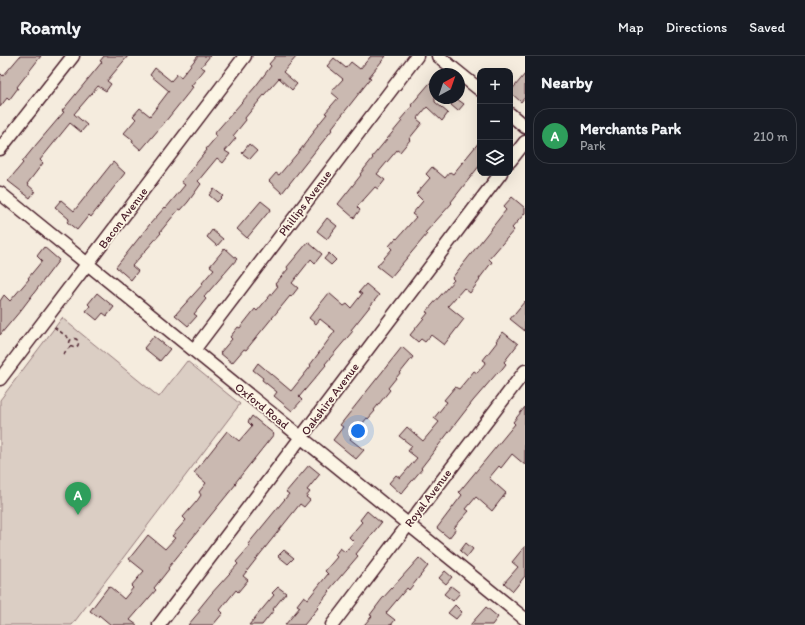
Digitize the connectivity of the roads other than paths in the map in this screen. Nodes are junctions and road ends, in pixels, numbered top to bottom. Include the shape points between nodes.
1 (73, 56) edge
2 (245, 56) edge
3 (417, 56) edge
4 (438, 56) edge
5 (477, 88) edge
6 (513, 117) edge
7 (525, 127) edge
8 (525, 142) edge
9 (0, 149) edge
10 (513, 157) edge
11 (499, 176) edge
12 (0, 193) edge
13 (87, 264) junction
14 (194, 350) junction
15 (525, 372) edge
16 (0, 379) edge
17 (301, 438) junction
18 (408, 524) junction
19 (522, 618) edge
20 (159, 625) edge
21 (332, 625) edge

1 - 9 street
2 - 13 street, Bacon Avenue
3 - 14 street, Phillips Avenue
4 - 5 street
6 - 7 street
8 - 10 street
11 - 17 street, Oakshire Avenue
12 - 13 street, Oxford Road
13 - 14 street, Oxford Road
13 - 16 street, Bacon Avenue
14 - 17 street, Oxford Road
15 - 18 street, Royal Avenue
17 - 18 street, Oxford Road
17 - 20 street, Oakshire Avenue
18 - 19 street, Oxford Road
18 - 21 street, Royal Avenue

